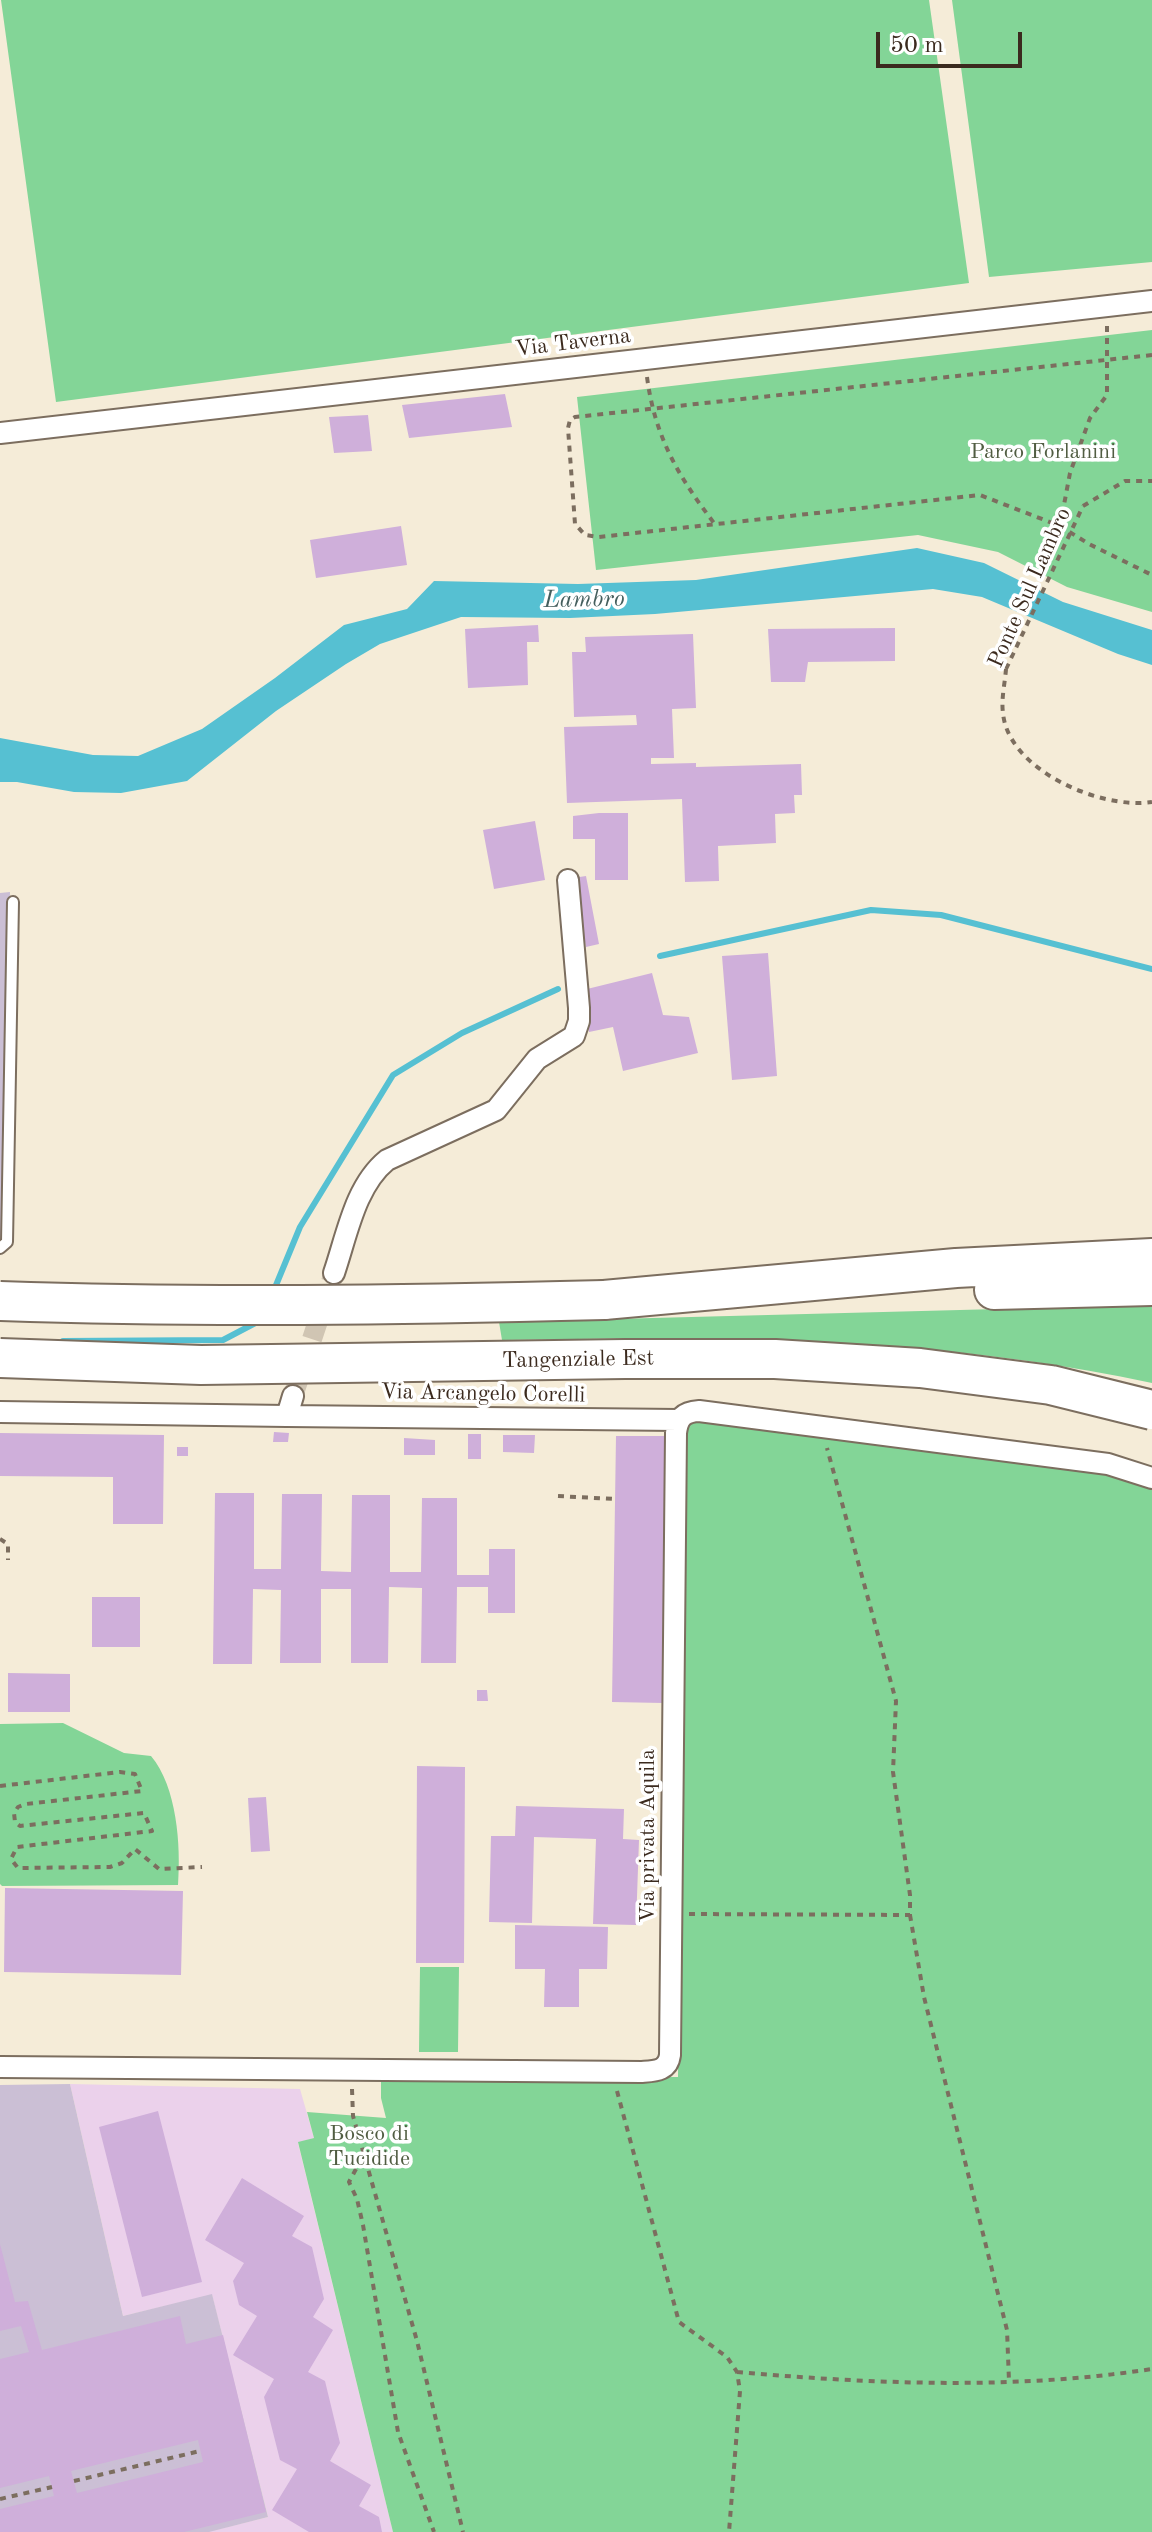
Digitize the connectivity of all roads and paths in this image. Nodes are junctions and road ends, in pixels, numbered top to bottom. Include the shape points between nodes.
1 (1152, 301) edge
2 (1106, 306) junction
3 (1152, 355) edge
4 (644, 359) junction
5 (1107, 360) junction
6 (652, 409) junction
7 (0, 433) edge
8 (1152, 481) edge
9 (714, 524) junction
10 (1060, 526) junction
11 (1152, 575) edge
12 (1152, 802) edge
13 (568, 880) dead end
14 (13, 902) dead end
15 (0, 1248) edge
16 (1152, 1258) edge
17 (334, 1273) tunnel mouth
18 (1068, 1275) junction
19 (1152, 1286) edge
20 (0, 1301) edge
21 (0, 1358) edge
22 (293, 1396) tunnel mouth
23 (1152, 1410) edge
24 (0, 1412) edge
25 (287, 1416) junction
26 (678, 1420) junction
27 (821, 1426) junction
28 (1152, 1478) edge
29 (558, 1496) dead end
30 (615, 1499) dead end
31 (0, 1539) edge
32 (8, 1560) dead end
33 (0, 1786) edge
34 (202, 1867) dead end
35 (672, 1913) junction
36 (910, 1915) junction
37 (0, 2067) edge
38 (351, 2071) junction
39 (611, 2071) junction
40 (365, 2161) junction
41 (1152, 2369) edge
42 (737, 2372) junction
43 (1009, 2381) junction
44 (200, 2451) dead end
45 (74, 2481) dead end
46 (52, 2487) dead end
47 (0, 2499) edge
48 (434, 2532) edge
49 (463, 2532) edge
50 (729, 2532) edge

1 - 2 street, Via Taverna
2 - 4 street, Via Taverna
2 - 5 path
3 - 5 path
4 - 6 path
4 - 7 street, Via Taverna
5 - 6 path
5 - 10 path via 1107,395 1090,418 1070,473
6 - 9 path via 666,451
6 - 9 path via 570,420 575,524 585,535 599,537
8 - 12 path, Ponte Sul Lambro, bridge via 1125,481 1083,506 1006,669 1002,715 1018,752 1049,776 1113,800
9 - 10 path via 980,495
10 - 11 path
13 - 17 street via 579,1008 574,1036 537,1059 496,1110 377,1168 360,1198
14 - 15 lane via 7,1242
16 - 18 highway
18 - 19 highway
18 - 20 highway, bridge via 604,1300 277,1306
21 - 23 highway, Tangenziale Est, bridge via 201,1365 775,1359 920,1368 1051,1385
22 - 25 street
24 - 25 street, Via Arcangelo Corelli
25 - 26 street, Via Arcangelo Corelli
26 - 27 street via 699,1411
26 - 35 street, Via privata Aquila
27 - 28 street via 1108,1464
27 - 36 path via 896,1701 893,1772
29 - 30 path
31 - 32 path via 8,1544
33 - 34 path via 135,1774 142,1791 26,1804 14,1813 15,1822 20,1826 144,1813 152,1831 17,1847 11,1859 18,1868 110,1867 135,1849 159,1869
35 - 36 path
35 - 39 street, Via privata Aquila via 669,2062 655,2071
36 - 43 path via 924,1997 1007,2330
37 - 38 street, Via privata Aquila
38 - 39 street, Via privata Aquila
38 - 40 path via 353,2116
39 - 42 path via 679,2322 727,2357
40 - 48 path via 349,2182 363,2225 398,2432
40 - 49 path via 417,2341
41 - 43 path
42 - 43 path via 841,2381
42 - 50 path
44 - 45 path
46 - 47 path

